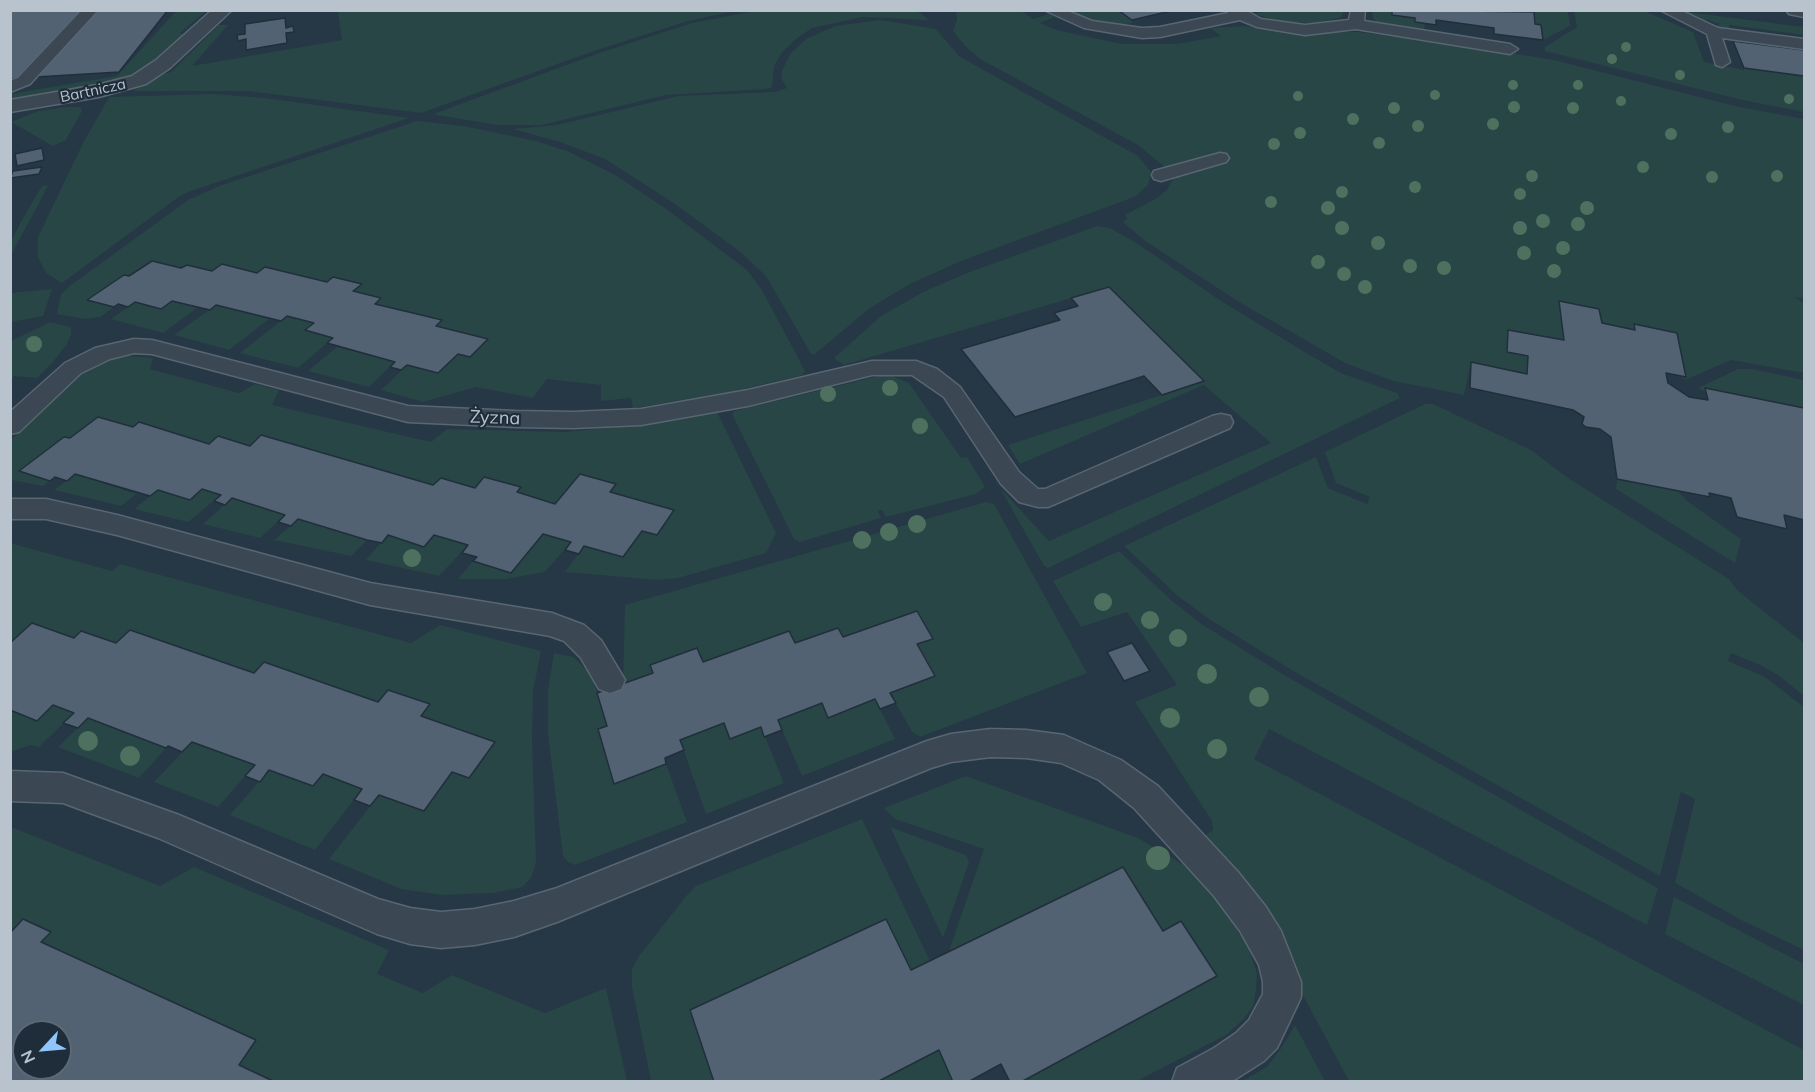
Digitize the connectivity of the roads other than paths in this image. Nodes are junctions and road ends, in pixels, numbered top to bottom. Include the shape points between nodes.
1 (91, 10) edge
2 (223, 10) edge
3 (1051, 10) edge
4 (1667, 10) edge
5 (1795, 10) edge
6 (1804, 12) edge
7 (1237, 13) edge
8 (1357, 17) edge
9 (1715, 32) junction
10 (1804, 44) edge
11 (1510, 49) dead end
12 (1722, 62) dead end
13 (10, 87) edge
14 (10, 106) edge
15 (1220, 158) dead end
16 (1161, 175) dead end
17 (1221, 422) dead end
18 (10, 426) edge
19 (10, 509) edge
20 (610, 681) dead end
21 (10, 786) edge
22 (1191, 1082) edge

1 - 13 lane via 24,81
2 - 14 street, Bartnicza via 164,64 139,80 111,89
3 - 7 lane via 1089,25 1142,33
4 - 9 lane
5 - 6 street
7 - 8 lane via 1257,23 1291,29 1319,29
8 - 11 lane
9 - 10 lane
9 - 12 lane
15 - 16 lane
17 - 18 lane, Żyzna via 1048,498 1038,498 1028,495 1010,478 952,392 916,368 872,368 748,398 641,417 504,419 408,414 152,346 134,346 103,353 73,368
19 - 20 lane via 46,509 117,525 370,594 552,625 574,633 591,649
21 - 22 lane via 63,788 167,826 377,916 441,930 514,919 557,905 951,748 991,743 1064,749 1110,770 1146,797 1226,884 1268,944 1282,982 1282,997 1263,1034 1228,1062

